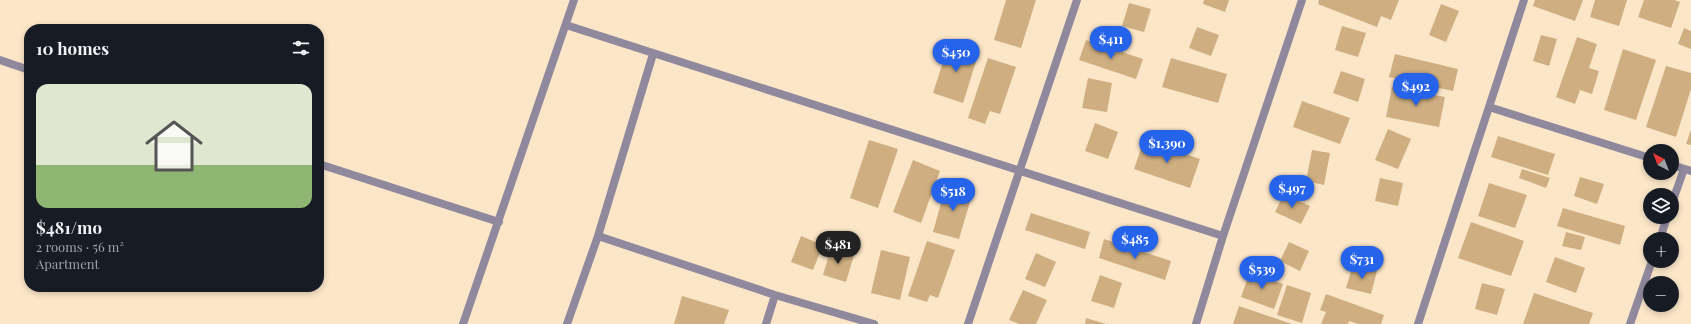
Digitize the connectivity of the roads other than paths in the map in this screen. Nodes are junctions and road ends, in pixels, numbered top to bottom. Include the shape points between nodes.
1 (574, 0) edge
2 (1077, 0) edge
3 (1302, 0) edge
4 (1524, 0) edge
5 (566, 25) junction
6 (654, 54) junction
7 (0, 60) edge
8 (24, 68) edge
9 (1489, 107) junction
10 (1643, 156) edge
11 (324, 166) edge
12 (1021, 170) junction
13 (1687, 170) edge
14 (1679, 188) edge
15 (499, 222) junction
16 (598, 236) junction
17 (1223, 236) junction
18 (1650, 268) edge
19 (776, 295) junction
20 (463, 324) edge
21 (567, 324) edge
22 (766, 324) edge
23 (874, 324) edge
24 (968, 324) edge
25 (1196, 324) edge
26 (1418, 324) edge
27 (1630, 324) edge

1 - 5 street
2 - 12 street
3 - 17 street
4 - 9 street
5 - 6 street
5 - 15 street
6 - 12 street
6 - 16 street
7 - 8 street
9 - 10 street
9 - 26 street
11 - 15 street
12 - 17 street
12 - 24 street
13 - 14 street
15 - 20 street
16 - 19 street
16 - 21 street
17 - 25 street
18 - 27 street
19 - 22 street
19 - 23 street

